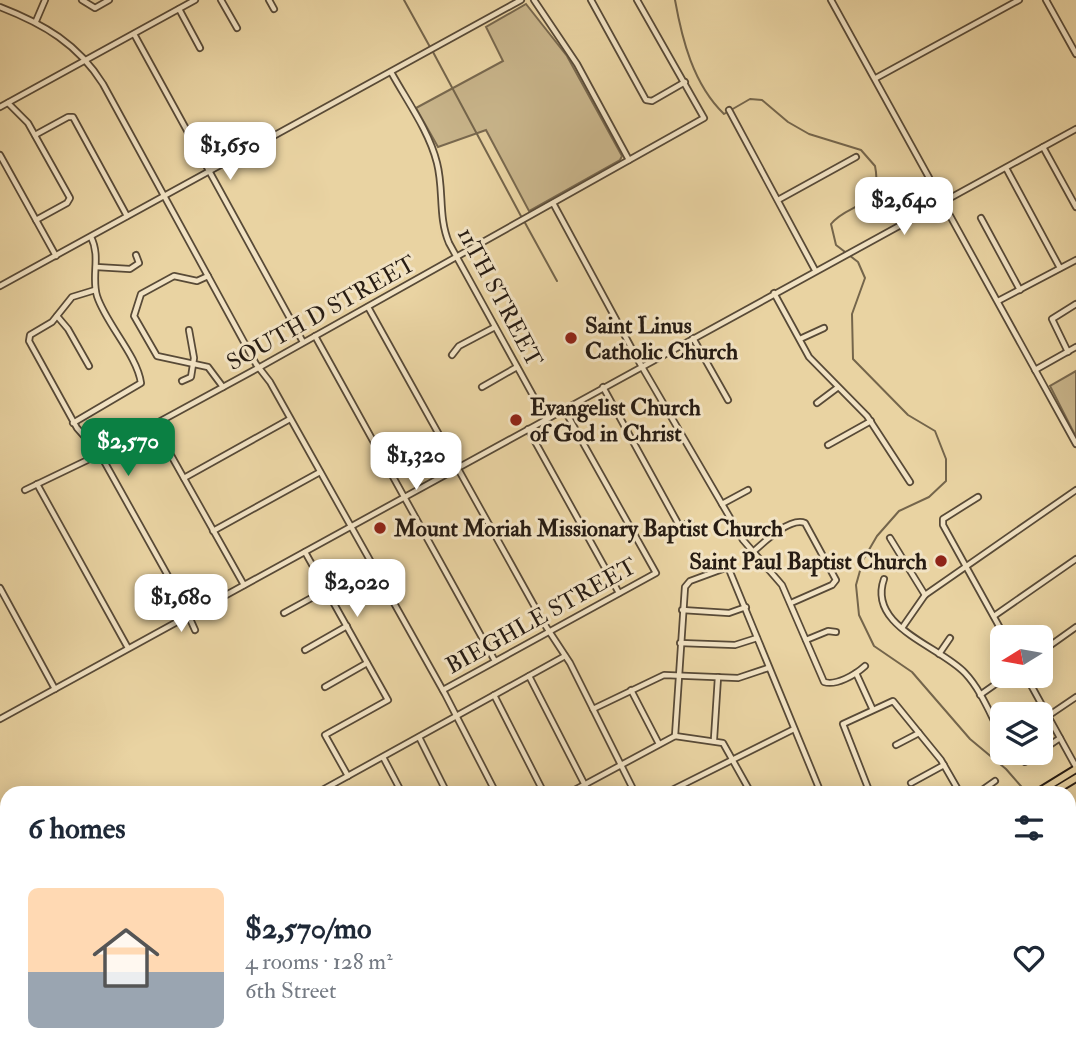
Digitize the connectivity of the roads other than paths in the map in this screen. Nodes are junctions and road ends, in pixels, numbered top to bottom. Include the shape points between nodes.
1 (45, 0) edge
2 (82, 0) edge
3 (109, 0) edge
4 (195, 0) edge
5 (221, 0) edge
6 (269, 0) edge
7 (521, 0) edge
8 (534, 0) edge
9 (591, 0) edge
10 (637, 0) edge
11 (831, 0) edge
12 (1019, 0) edge
13 (1046, 0) edge
14 (0, 7) edge
15 (179, 9) junction
16 (274, 9) dead end
17 (36, 22) junction
18 (237, 29) dead end
19 (134, 34) junction
20 (200, 48) dead end
21 (1076, 54) edge
22 (86, 61) junction
23 (391, 72) junction
24 (876, 78) junction
25 (685, 82) junction
26 (8, 103) junction
27 (0, 107) edge
28 (729, 110) dead end
29 (1076, 129) edge
30 (35, 135) junction
31 (1043, 147) junction
32 (0, 155) edge
33 (856, 157) dead end
34 (629, 160) junction
35 (1006, 168) junction
36 (210, 171) junction
37 (165, 195) junction
38 (778, 200) junction
39 (943, 202) junction
40 (553, 203) junction
41 (1076, 207) edge
42 (127, 216) junction
43 (981, 218) dead end
44 (36, 220) junction
45 (91, 237) junction
46 (136, 256) dead end
47 (56, 257) junction
48 (456, 258) junction
49 (1076, 260) edge
50 (96, 267) junction
51 (1060, 268) junction
52 (815, 270) junction
53 (208, 276) junction
54 (0, 286) edge
55 (95, 290) junction
56 (1020, 290) junction
57 (774, 293) junction
58 (998, 301) junction
59 (1076, 304) edge
60 (368, 307) junction
61 (57, 316) junction
62 (495, 327) junction
63 (824, 328) dead end
64 (189, 330) dead end
65 (315, 336) junction
66 (693, 338) junction
67 (800, 340) junction
68 (303, 342) junction
69 (1076, 347) edge
70 (1068, 352) junction
71 (452, 355) dead end
72 (193, 364) junction
73 (643, 365) junction
74 (89, 366) dead end
75 (259, 367) junction
76 (517, 367) junction
77 (1035, 370) junction
78 (182, 381) dead end
79 (223, 387) junction
80 (482, 387) dead end
81 (603, 387) junction
82 (837, 388) junction
83 (728, 400) dead end
84 (817, 403) dead end
85 (564, 409) junction
86 (290, 419) junction
87 (546, 419) junction
88 (871, 421) junction
89 (73, 423) junction
90 (154, 425) junction
91 (527, 429) junction
92 (1076, 444) edge
93 (828, 445) dead end
94 (100, 454) junction
95 (457, 468) junction
96 (320, 472) junction
97 (184, 478) junction
98 (910, 482) dead end
99 (37, 484) junction
100 (26, 490) dead end
101 (748, 490) dead end
102 (1076, 490) edge
103 (404, 497) junction
104 (978, 497) dead end
105 (722, 504) junction
106 (690, 522) dead end
107 (350, 527) junction
108 (680, 527) junction
109 (213, 531) junction
110 (667, 534) dead end
111 (890, 538) dead end
112 (305, 552) junction
113 (752, 552) junction
114 (1076, 559) edge
115 (967, 566) junction
116 (884, 579) dead end
117 (244, 585) junction
118 (0, 588) edge
119 (326, 590) junction
120 (619, 593) junction
121 (925, 595) junction
122 (790, 603) junction
123 (746, 607) junction
124 (682, 610) junction
125 (284, 613) dead end
126 (188, 615) junction
127 (994, 616) junction
128 (999, 625) edge
129 (347, 626) junction
130 (1076, 627) edge
131 (902, 628) junction
132 (195, 631) dead end
133 (549, 631) junction
134 (836, 632) dead end
135 (757, 638) junction
136 (950, 638) dead end
137 (806, 640) junction
138 (680, 643) junction
139 (1054, 643) edge
140 (128, 648) junction
141 (305, 650) dead end
142 (939, 654) junction
143 (565, 656) junction
144 (495, 661) junction
145 (367, 663) junction
146 (864, 666) dead end
147 (768, 668) junction
148 (856, 674) junction
149 (678, 675) junction
150 (529, 676) junction
151 (718, 677) junction
152 (325, 687) dead end
153 (990, 688) edge
154 (55, 689) junction
155 (443, 690) junction
156 (631, 690) junction
157 (494, 695) junction
158 (980, 695) junction
159 (1076, 696) edge
160 (873, 708) junction
161 (593, 709) junction
162 (1053, 712) edge
163 (990, 714) edge
164 (457, 716) junction
165 (0, 719) edge
166 (1053, 725) edge
167 (794, 729) junction
168 (919, 733) junction
169 (675, 736) junction
170 (419, 737) junction
171 (1060, 738) junction
172 (714, 739) junction
173 (1053, 743) edge
174 (659, 744) junction
175 (896, 745) dead end
176 (383, 757) junction
177 (734, 758) junction
178 (1075, 760) edge
179 (621, 764) junction
180 (944, 765) junction
181 (1076, 768) edge
182 (348, 776) junction
183 (995, 780) dead end
184 (911, 783) dead end
185 (584, 784) junction
186 (683, 784) joint
187 (330, 786) edge
188 (398, 786) edge
189 (444, 786) edge
190 (492, 786) edge
191 (540, 786) edge
192 (581, 786) edge
193 (632, 786) edge
194 (679, 786) edge
195 (748, 786) edge
196 (817, 786) edge
197 (867, 786) edge
198 (956, 786) edge
199 (987, 786) edge
200 (1048, 786) edge

1 - 17 street
2 - 3 street via 94,8
4 - 15 street
5 - 18 street
6 - 16 street
7 - 23 street
8 - 34 street via 578,64
9 - 25 street via 646,100
10 - 25 street
11 - 24 street
12 - 24 street
13 - 21 street
14 - 17 street
15 - 19 street
15 - 20 street
17 - 22 street via 66,40
19 - 22 street
19 - 36 street
22 - 26 street
22 - 37 street
23 - 36 street
23 - 48 street, 11TH STREET via 434,153 443,224
24 - 39 street
25 - 34 street, SOUTH D STREET via 704,118
26 - 27 street
26 - 30 street
28 - 38 street
29 - 31 street
30 - 42 street via 73,117
30 - 44 street via 70,198
31 - 35 street
31 - 41 street
32 - 44 street
33 - 38 street
34 - 40 street, SOUTH D STREET
35 - 39 street
35 - 51 street
36 - 37 street
36 - 68 street
37 - 42 street
37 - 53 street
38 - 52 street
39 - 52 street
39 - 58 street
40 - 48 street, SOUTH D STREET
40 - 73 street
42 - 45 street
43 - 56 street
44 - 47 street
45 - 47 street
45 - 50 street
46 - 50 street via 139,262 130,270
47 - 54 street
48 - 60 street, SOUTH D STREET
48 - 62 street, 11TH STREET
49 - 51 street
50 - 55 street
51 - 56 street
52 - 57 street
53 - 72 street via 197,281 171,277 141,295 134,312 157,356
53 - 75 street
55 - 61 street via 72,297
55 - 89 street via 141,383
56 - 58 street
57 - 66 street
57 - 67 street
58 - 77 street
59 - 70 street via 1052,318
60 - 65 street, SOUTH D STREET
60 - 95 street
61 - 74 street
61 - 89 street via 29,338
62 - 71 street via 459,346
62 - 76 street, 11TH STREET
63 - 67 street
64 - 72 street
65 - 68 street, SOUTH D STREET
65 - 103 street
66 - 73 street
66 - 83 street
67 - 82 street
68 - 75 street, SOUTH D STREET
69 - 70 street
70 - 77 street
72 - 78 street via 191,377
72 - 79 street via 209,368
73 - 81 street
73 - 105 street
75 - 79 street, SOUTH D STREET
75 - 86 street
76 - 80 street
76 - 87 street, 11TH STREET
77 - 92 street
79 - 90 street, SOUTH D STREET
81 - 85 street
81 - 108 street
82 - 84 street
82 - 88 street
85 - 87 street
85 - 120 street, BIEGHLE STREET via 656,573
86 - 96 street
86 - 97 street
87 - 91 street
88 - 93 street
88 - 98 street
89 - 94 street
90 - 94 street, SOUTH D STREET
90 - 97 street
91 - 95 street
91 - 120 street
94 - 99 street, SOUTH D STREET
94 - 126 street
95 - 103 street
95 - 133 street
96 - 107 street
96 - 109 street
97 - 109 street
99 - 100 street, SOUTH D STREET
99 - 140 street
101 - 105 street
102 - 115 street
103 - 107 street
103 - 144 street
104 - 115 street via 942,522
105 - 113 street
106 - 108 street
107 - 112 street
107 - 155 street
108 - 110 street
109 - 117 street
111 - 121 street
112 - 117 street
112 - 119 street
113 - 122 street via 777,575
113 - 122 street via 770,537 798,522 805,523 836,580
114 - 127 street
115 - 121 street
115 - 127 street
116 - 131 street via 882,602
117 - 126 street
118 - 154 street
119 - 125 street
119 - 129 street
120 - 133 street, BIEGHLE STREET
121 - 131 street
122 - 137 street
123 - 124 street via 729,613
123 - 124 street via 728,567 688,582
123 - 135 street
124 - 138 street
126 - 132 street
126 - 140 street
127 - 128 street
129 - 141 street
129 - 145 street
130 - 139 street
131 - 142 street
133 - 143 street
133 - 144 street, BIEGHLE STREET
134 - 137 street
135 - 138 street via 735,645
135 - 147 street
136 - 142 street
137 - 148 street via 826,684
138 - 149 street
140 - 154 street
142 - 158 street via 961,669
143 - 150 street
143 - 161 street
144 - 155 street, BIEGHLE STREET
145 - 152 street
145 - 182 street via 388,700 325,735
146 - 148 street
147 - 151 street via 743,678
147 - 167 street
148 - 160 street
149 - 151 street
149 - 156 street via 658,676
149 - 169 street
150 - 157 street
150 - 185 street
151 - 172 street
153 - 158 street
154 - 165 street
155 - 164 street
156 - 161 street
156 - 174 street
157 - 164 street
157 - 191 street
158 - 163 street
159 - 162 street
160 - 168 street via 895,702
160 - 197 street via 843,724
161 - 179 street
164 - 170 street
164 - 190 street
166 - 171 street
167 - 177 street
167 - 196 street
168 - 175 street
168 - 180 street
169 - 172 street
169 - 174 street
170 - 176 street
170 - 189 street
171 - 173 street
171 - 178 street
172 - 177 street via 725,744
174 - 179 street
176 - 182 street
176 - 188 street
177 - 186 street
177 - 195 street
178 - 181 street
179 - 185 street
179 - 193 street
180 - 184 street
180 - 198 street
181 - 200 main road
182 - 187 street
183 - 199 street
185 - 192 street
186 - 194 street

